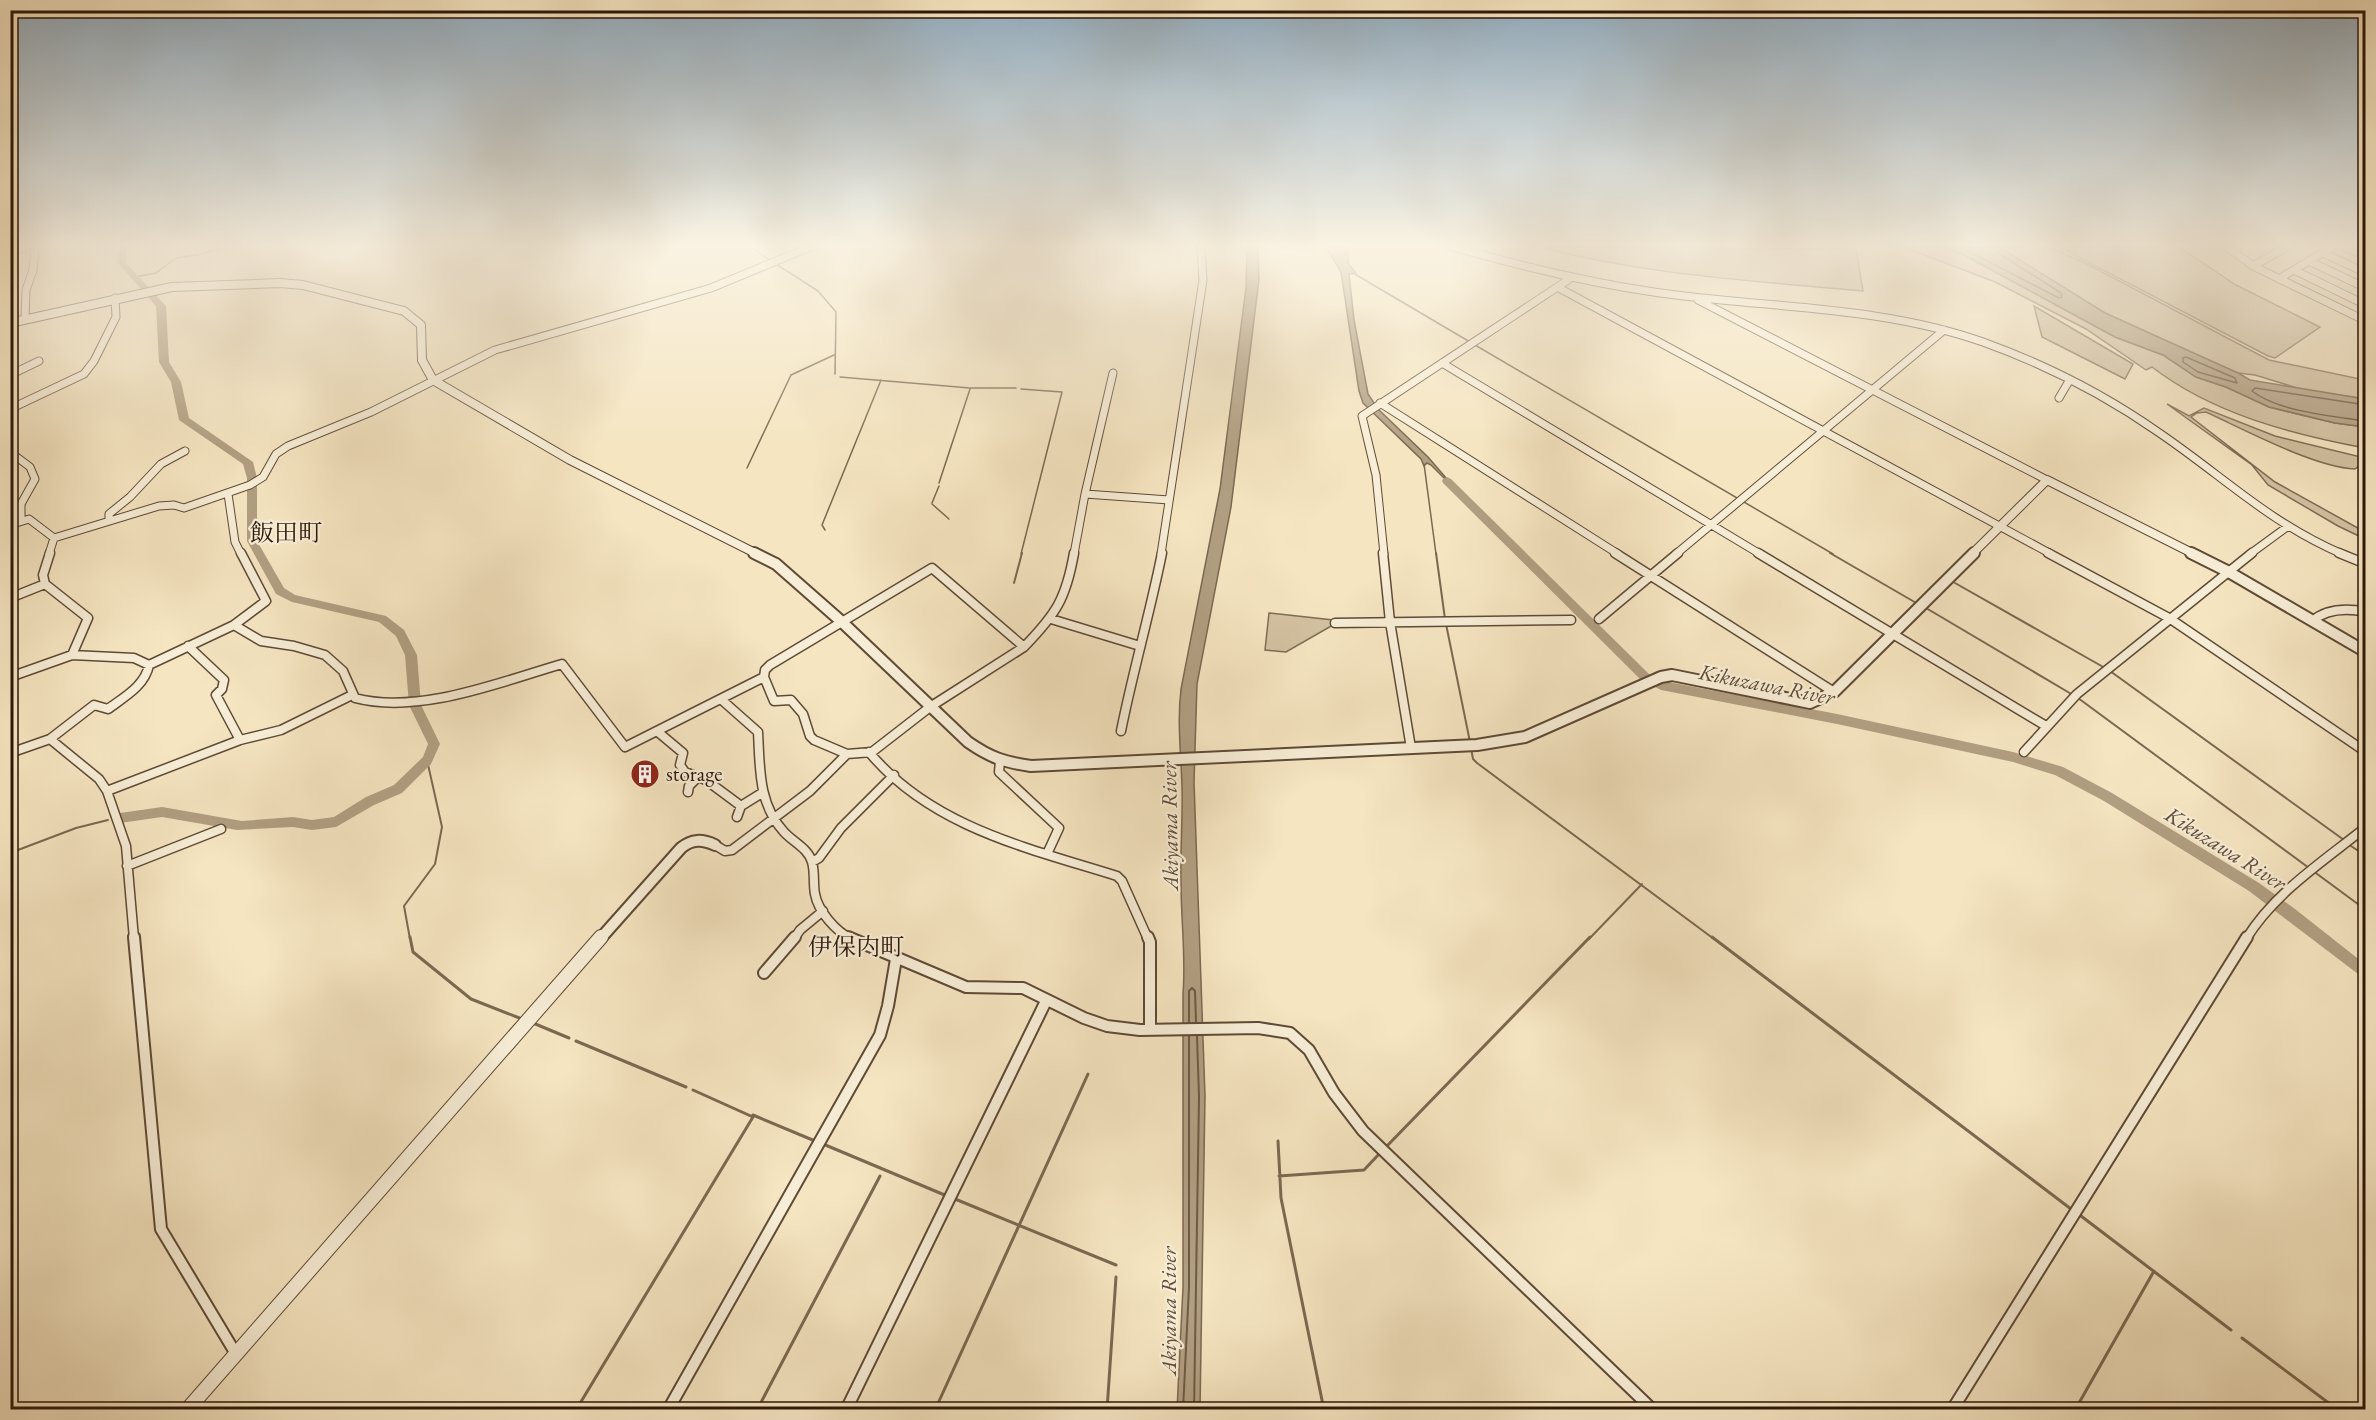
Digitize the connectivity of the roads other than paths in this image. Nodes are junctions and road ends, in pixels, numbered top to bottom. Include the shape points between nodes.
1 (25, 313) edge
2 (46, 313) edge
3 (116, 313) edge
4 (407, 313) edge
5 (621, 313) edge
6 (1198, 313) edge
7 (1520, 313) edge
8 (1606, 313) edge
9 (1727, 313) edge
10 (1857, 313) edge
11 (25, 318) junction
12 (10, 323) edge
13 (1944, 330) junction
14 (39, 361) dead end
15 (1442, 363) junction
16 (1113, 373) dead end
17 (10, 375) edge
18 (433, 380) junction
19 (2069, 381) junction
20 (1874, 390) junction
21 (2059, 398) dead end
22 (1379, 403) junction
23 (10, 410) edge
24 (1825, 431) junction
25 (185, 451) dead end
26 (10, 452) edge
27 (2047, 480) junction
28 (228, 494) junction
29 (1085, 494) junction
30 (1169, 500) junction
31 (21, 520) junction
32 (109, 521) junction
33 (10, 525) edge
34 (1712, 525) junction
35 (2001, 527) junction
36 (2287, 527) junction
37 (54, 538) junction
38 (2366, 564) edge
39 (2227, 571) junction
40 (1652, 575) junction
41 (45, 584) junction
42 (10, 598) edge
43 (2366, 612) edge
44 (2169, 618) junction
45 (1051, 619) junction
46 (1599, 619) dead end
47 (1572, 620) dead end
48 (2312, 621) junction
49 (842, 622) junction
50 (1390, 622) junction
51 (1335, 623) dead end
52 (234, 625) junction
53 (1893, 634) junction
54 (188, 646) junction
55 (1140, 646) junction
56 (1024, 647) junction
57 (2366, 652) edge
58 (72, 655) junction
59 (149, 665) junction
60 (10, 676) edge
61 (764, 677) junction
62 (1834, 692) junction
63 (352, 694) junction
64 (723, 700) junction
65 (930, 707) junction
66 (2046, 726) junction
67 (1121, 731) dead end
68 (658, 732) junction
69 (50, 739) junction
70 (240, 740) junction
71 (1411, 748) junction
72 (869, 752) junction
73 (2024, 752) dead end
74 (2366, 752) edge
75 (10, 753) edge
76 (847, 754) junction
77 (1000, 761) junction
78 (894, 776) junction
79 (698, 777) junction
80 (106, 791) junction
81 (688, 792) dead end
82 (762, 794) junction
83 (741, 806) junction
84 (737, 817) dead end
85 (773, 817) junction
86 (2366, 827) edge
87 (221, 829) dead end
88 (716, 845) joint
89 (1047, 854) junction
90 (812, 862) junction
91 (128, 866) junction
92 (823, 911) junction
93 (896, 959) junction
94 (764, 973) dead end
95 (1046, 1000) junction
96 (1152, 1029) junction
97 (236, 1354) junction
98 (187, 1410) edge
99 (668, 1410) edge
100 (846, 1410) edge
101 (1653, 1410) edge
102 (1952, 1410) edge

1 - 11 street
2 - 11 street
3 - 23 street via 84,374
4 - 18 street via 421,325 421,361
5 - 18 street via 502,347
6 - 30 street
7 - 15 street
8 - 24 street
9 - 20 street
10 - 13 street
11 - 12 street
13 - 19 street via 1999,348
13 - 20 street
14 - 17 street
15 - 22 street
15 - 34 street
16 - 29 street
18 - 28 street via 371,412 288,446 276,454 259,480
18 - 49 street via 570,460 762,555
19 - 21 street
19 - 36 street via 2158,433
20 - 24 street
20 - 27 street
22 - 40 street
22 - 50 street via 1365,413 1362,421 1376,474
24 - 34 street
24 - 35 street
25 - 32 street via 161,464 109,514
26 - 31 street via 30,467 35,479 20,504
27 - 35 street
27 - 39 street
28 - 32 street via 184,508 159,507
28 - 52 street via 235,542 266,601
29 - 30 street
29 - 45 street via 1073,560 1060,605
30 - 55 street
31 - 33 street
31 - 37 street via 29,519
32 - 37 street
34 - 40 street
34 - 53 street
35 - 44 street
35 - 53 street
36 - 38 street
36 - 39 street
37 - 41 street via 43,575
39 - 44 street
39 - 48 street
40 - 46 street
40 - 62 street
41 - 42 street
41 - 58 street via 88,618
43 - 48 street via 2340,610 2321,614
44 - 66 street via 2077,694
44 - 74 street
45 - 55 street
45 - 56 street
47 - 50 street
48 - 57 street
49 - 56 street via 933,568
49 - 61 street via 770,665
49 - 65 street
50 - 51 street
50 - 71 street
52 - 54 street
52 - 63 street via 261,640 325,655 343,671
53 - 62 street
53 - 66 street
54 - 59 street
54 - 70 street via 224,680 216,695
55 - 67 street
56 - 65 street
58 - 59 street via 134,658
58 - 60 street
59 - 69 street via 142,682 108,709 94,705
61 - 64 street
61 - 76 street via 774,701 791,700 814,740
62 - 71 street via 1810,703 1672,675 1525,737 1477,745
63 - 68 street via 371,704 407,702 562,664 625,747
63 - 70 street via 281,730
64 - 68 street via 710,703
64 - 82 street via 758,732
65 - 72 street
65 - 77 street via 978,750
66 - 73 street
68 - 79 street via 683,753 680,765 685,772
69 - 75 street
69 - 80 street via 99,779
70 - 80 street
71 - 77 street via 1031,766
72 - 76 street
72 - 78 street
76 - 85 street via 810,791
77 - 89 street via 999,772 1059,828
78 - 89 street via 947,817
78 - 90 street
79 - 81 street
79 - 83 street
80 - 91 street via 126,846
82 - 83 street
82 - 85 street
83 - 84 street
85 - 88 street via 732,850 725,851
85 - 90 street
86 - 102 street via 2268,908
87 - 91 street
88 - 97 street via 696,840 676,852
89 - 96 street via 1117,876 1122,881 1150,942
90 - 92 street via 813,889
91 - 97 street via 161,1229
92 - 93 street via 841,934
92 - 94 street via 800,930
93 - 95 street via 966,987 1016,987
93 - 99 street via 880,1035
95 - 96 street via 1096,1023
95 - 100 street
96 - 101 street via 1280,1030 1304,1043 1363,1131
97 - 98 street

